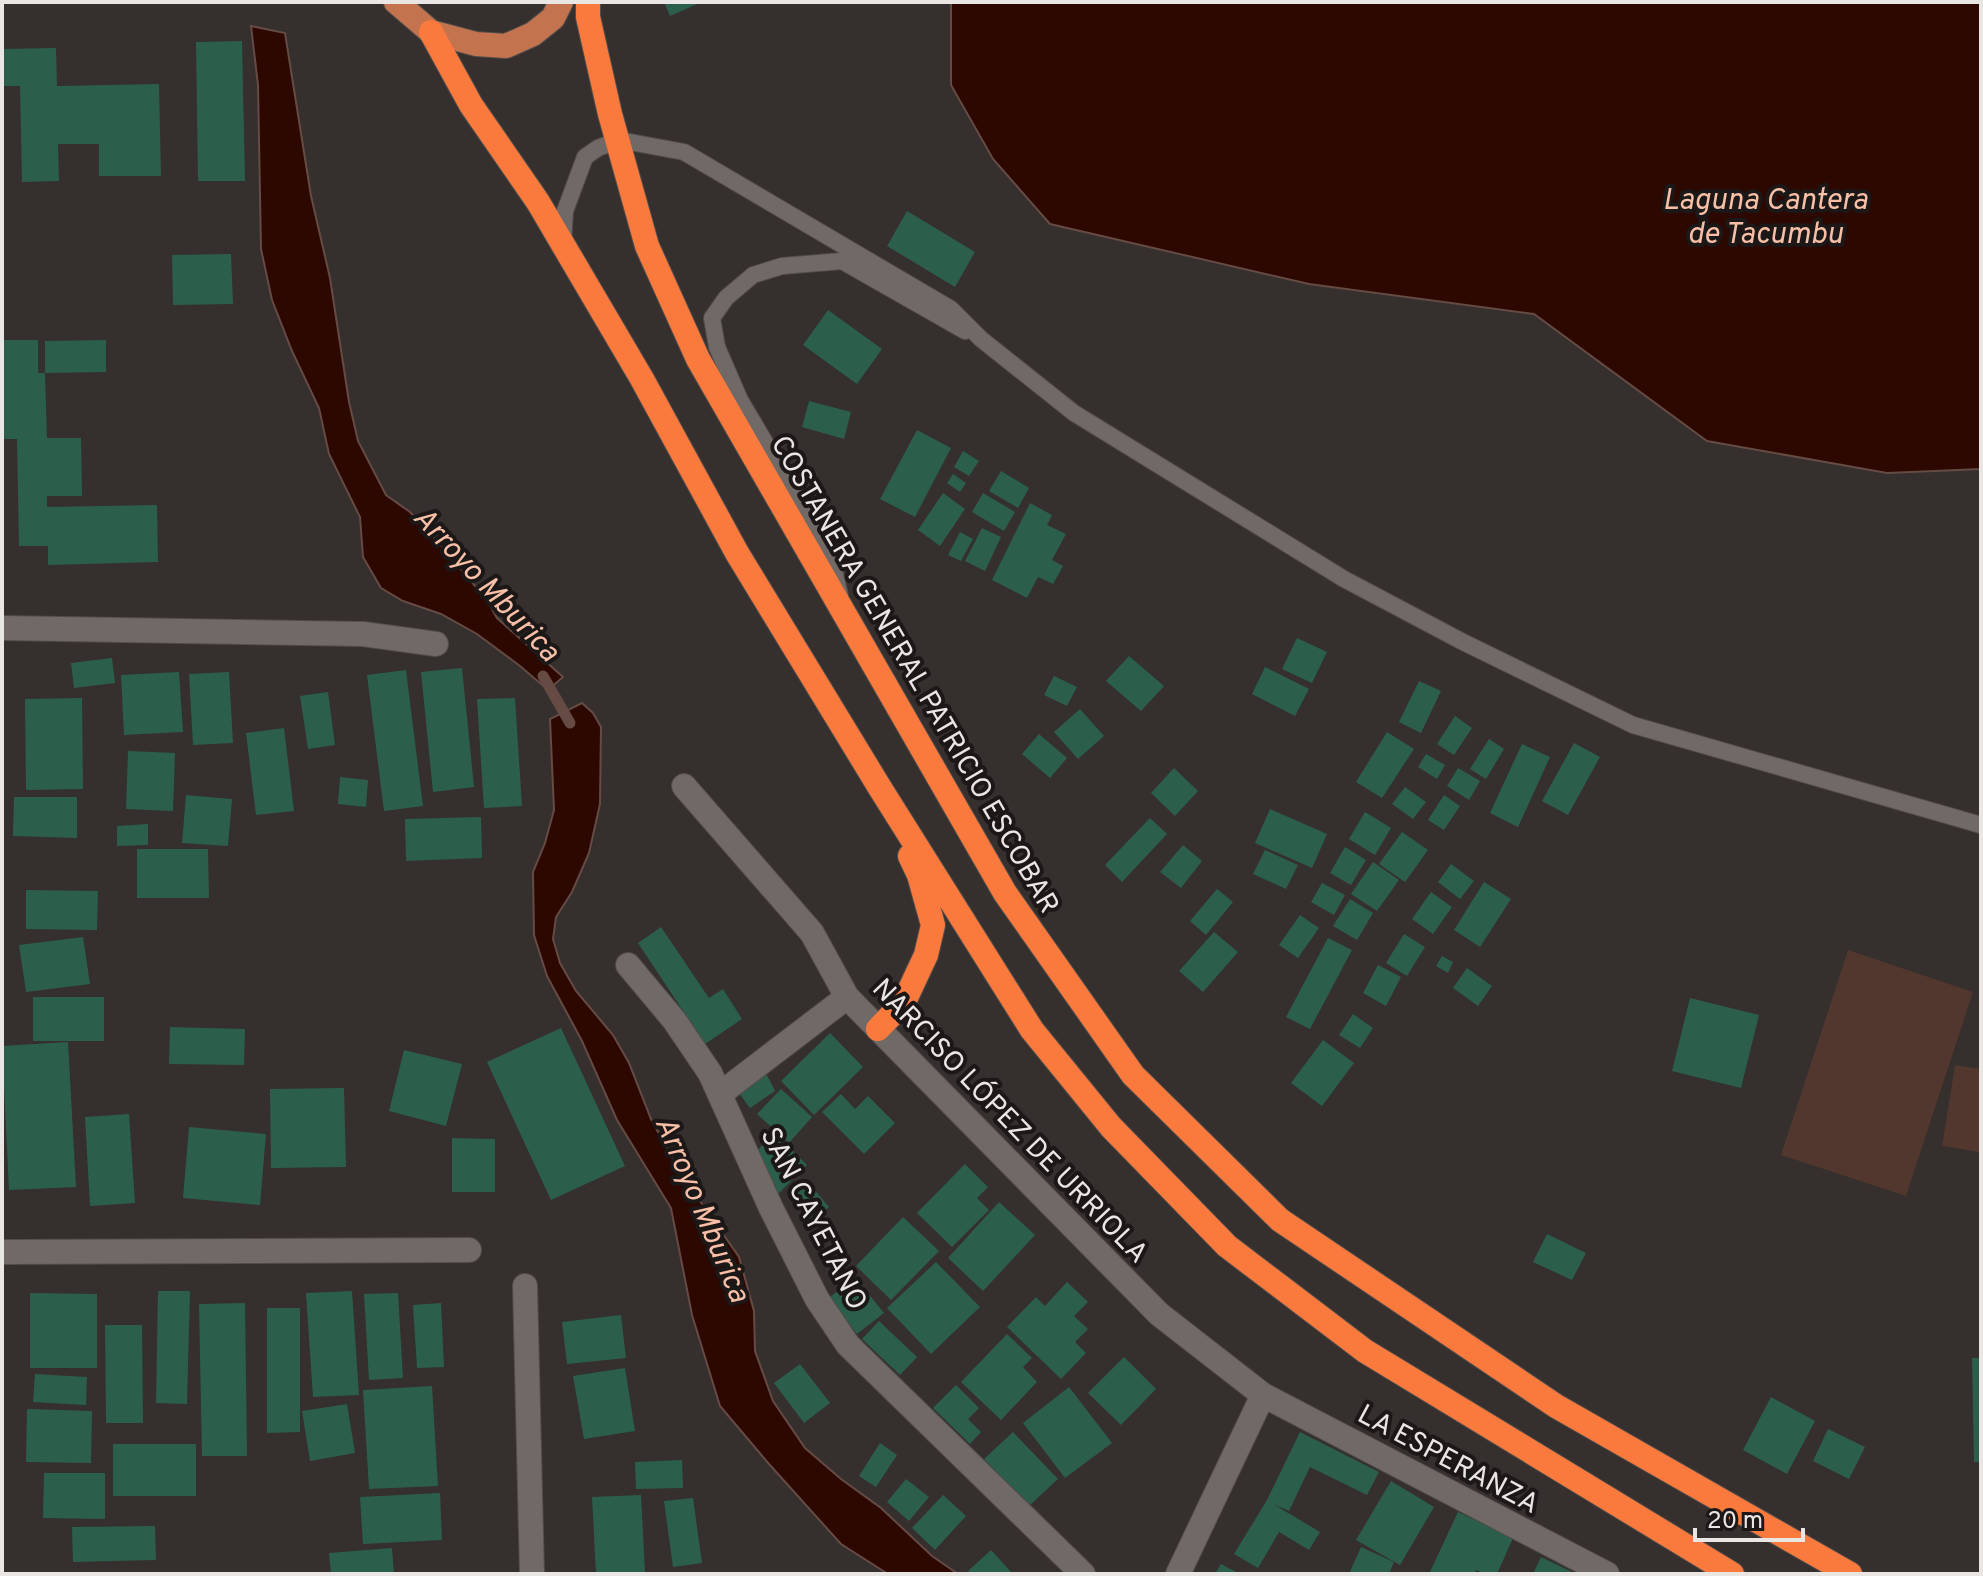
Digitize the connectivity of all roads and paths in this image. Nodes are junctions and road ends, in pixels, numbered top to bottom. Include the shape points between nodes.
1 (396, 2) edge
2 (561, 2) edge
3 (588, 2) edge
4 (431, 32) junction
5 (619, 140) junction
6 (563, 244) junction
7 (981, 339) junction
8 (846, 619) junction
9 (2, 628) edge
10 (436, 644) dead end
11 (684, 786) dead end
12 (880, 788) junction
13 (1981, 825) edge
14 (1020, 852) dead end
15 (1052, 902) dead end
16 (628, 965) dead end
17 (847, 997) junction
18 (878, 1029) junction
19 (720, 1094) junction
20 (469, 1250) dead end
21 (2, 1252) edge
22 (525, 1286) dead end
23 (1263, 1395) junction
24 (532, 1574) edge
25 (1083, 1574) edge
26 (1178, 1574) edge
27 (1607, 1574) edge
28 (1732, 1574) edge
29 (1850, 1574) edge

1 - 4 main road
2 - 4 main road via 553,18 533,34 506,46
3 - 5 highway, COSTANERA GENERAL PATRICIO ESCOBAR
4 - 6 highway via 471,105
5 - 6 lane via 585,157 565,211
5 - 7 lane via 684,152 951,309
5 - 8 highway, COSTANERA GENERAL PATRICIO ESCOBAR via 647,246 698,359
6 - 12 highway via 737,553
7 - 8 lane via 842,261 782,266 753,275 712,318 717,347 740,400 830,552
7 - 13 lane via 1074,413 1344,579 1633,725
8 - 29 highway, COSTANERA GENERAL PATRICIO ESCOBAR via 1005,893 1133,1075 1280,1220 1556,1406
9 - 10 street via 363,634
11 - 17 street, NARCISO LÓPEZ DE URRIOLA via 812,933
12 - 18 highway via 919,875 933,925 926,955 904,1002
12 - 28 highway via 1032,1030 1111,1127 1227,1246 1365,1351
14 - 15 path
16 - 19 street, SAN CAYETANO via 674,1020
17 - 18 street, NARCISO LÓPEZ DE URRIOLA
17 - 19 street
18 - 23 street, NARCISO LÓPEZ DE URRIOLA via 1159,1314
19 - 25 street, SAN CAYETANO via 777,1221 817,1299 848,1345
20 - 21 street
22 - 24 street
23 - 26 street
23 - 27 street, LA ESPERANZA

